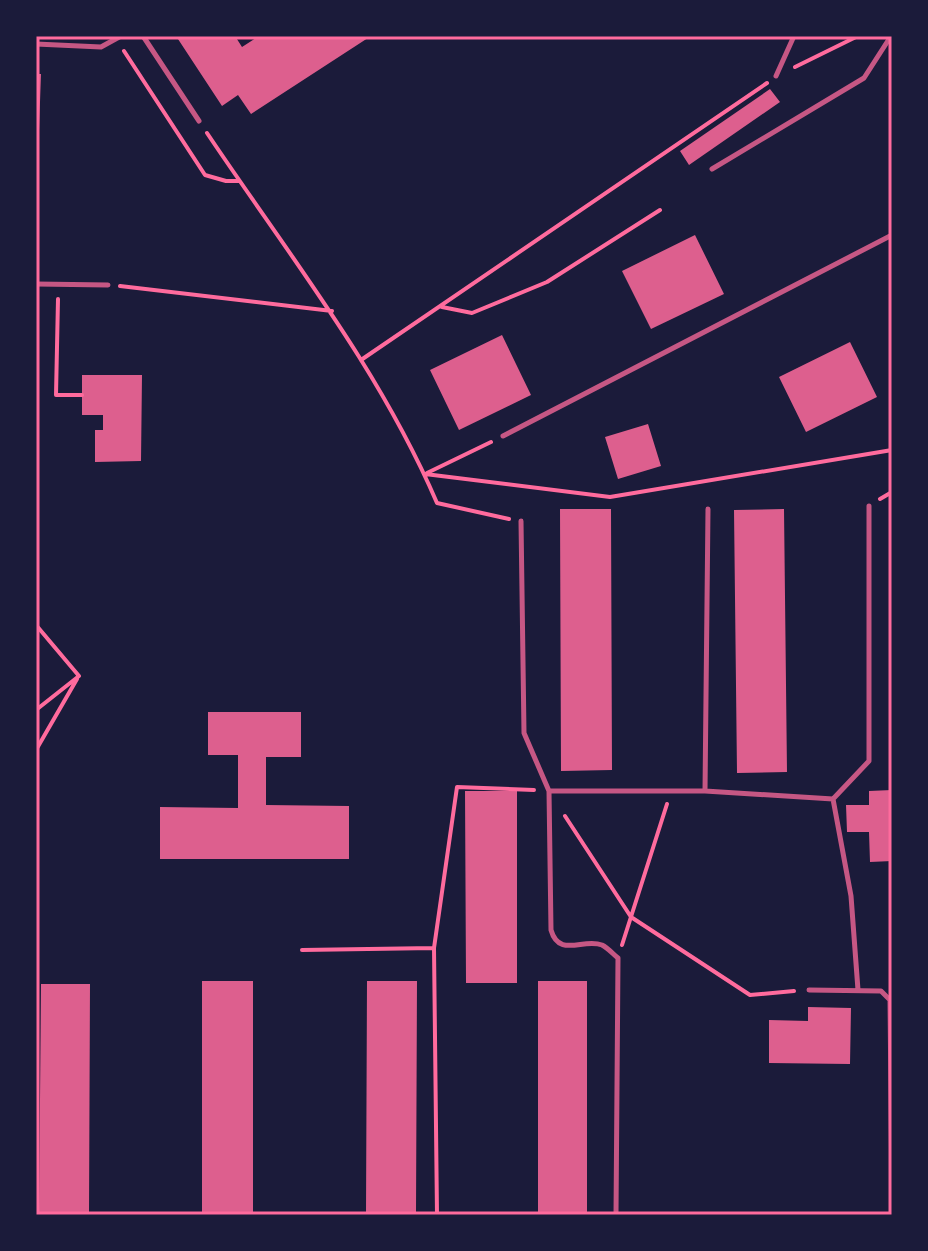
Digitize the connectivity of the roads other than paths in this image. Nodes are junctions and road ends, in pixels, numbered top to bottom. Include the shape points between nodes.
1 (143, 36) edge
2 (794, 36) edge
3 (891, 36) edge
4 (119, 37) edge
5 (36, 44) edge
6 (776, 76) road end
7 (199, 121) road end
8 (712, 169) dead end
9 (892, 235) edge
10 (36, 284) edge
11 (108, 285) road end
12 (503, 436) road end
13 (869, 506) dead end
14 (708, 509) dead end
15 (521, 521) road end
16 (549, 791) junction
17 (705, 791) junction
18 (833, 799) junction
19 (809, 990) road end
20 (858, 990) junction
21 (892, 1197) edge
22 (616, 1215) edge

1 - 7 lane
2 - 6 lane
3 - 8 lane via 864,78
4 - 5 lane via 101,47
9 - 12 lane
10 - 11 lane
13 - 18 lane via 869,761
14 - 17 lane
15 - 16 lane via 524,733
16 - 17 lane
16 - 22 lane via 553,940 562,946 598,944 618,958
17 - 18 lane
18 - 20 lane via 851,896
19 - 20 lane
20 - 21 lane via 881,991 890,1000

